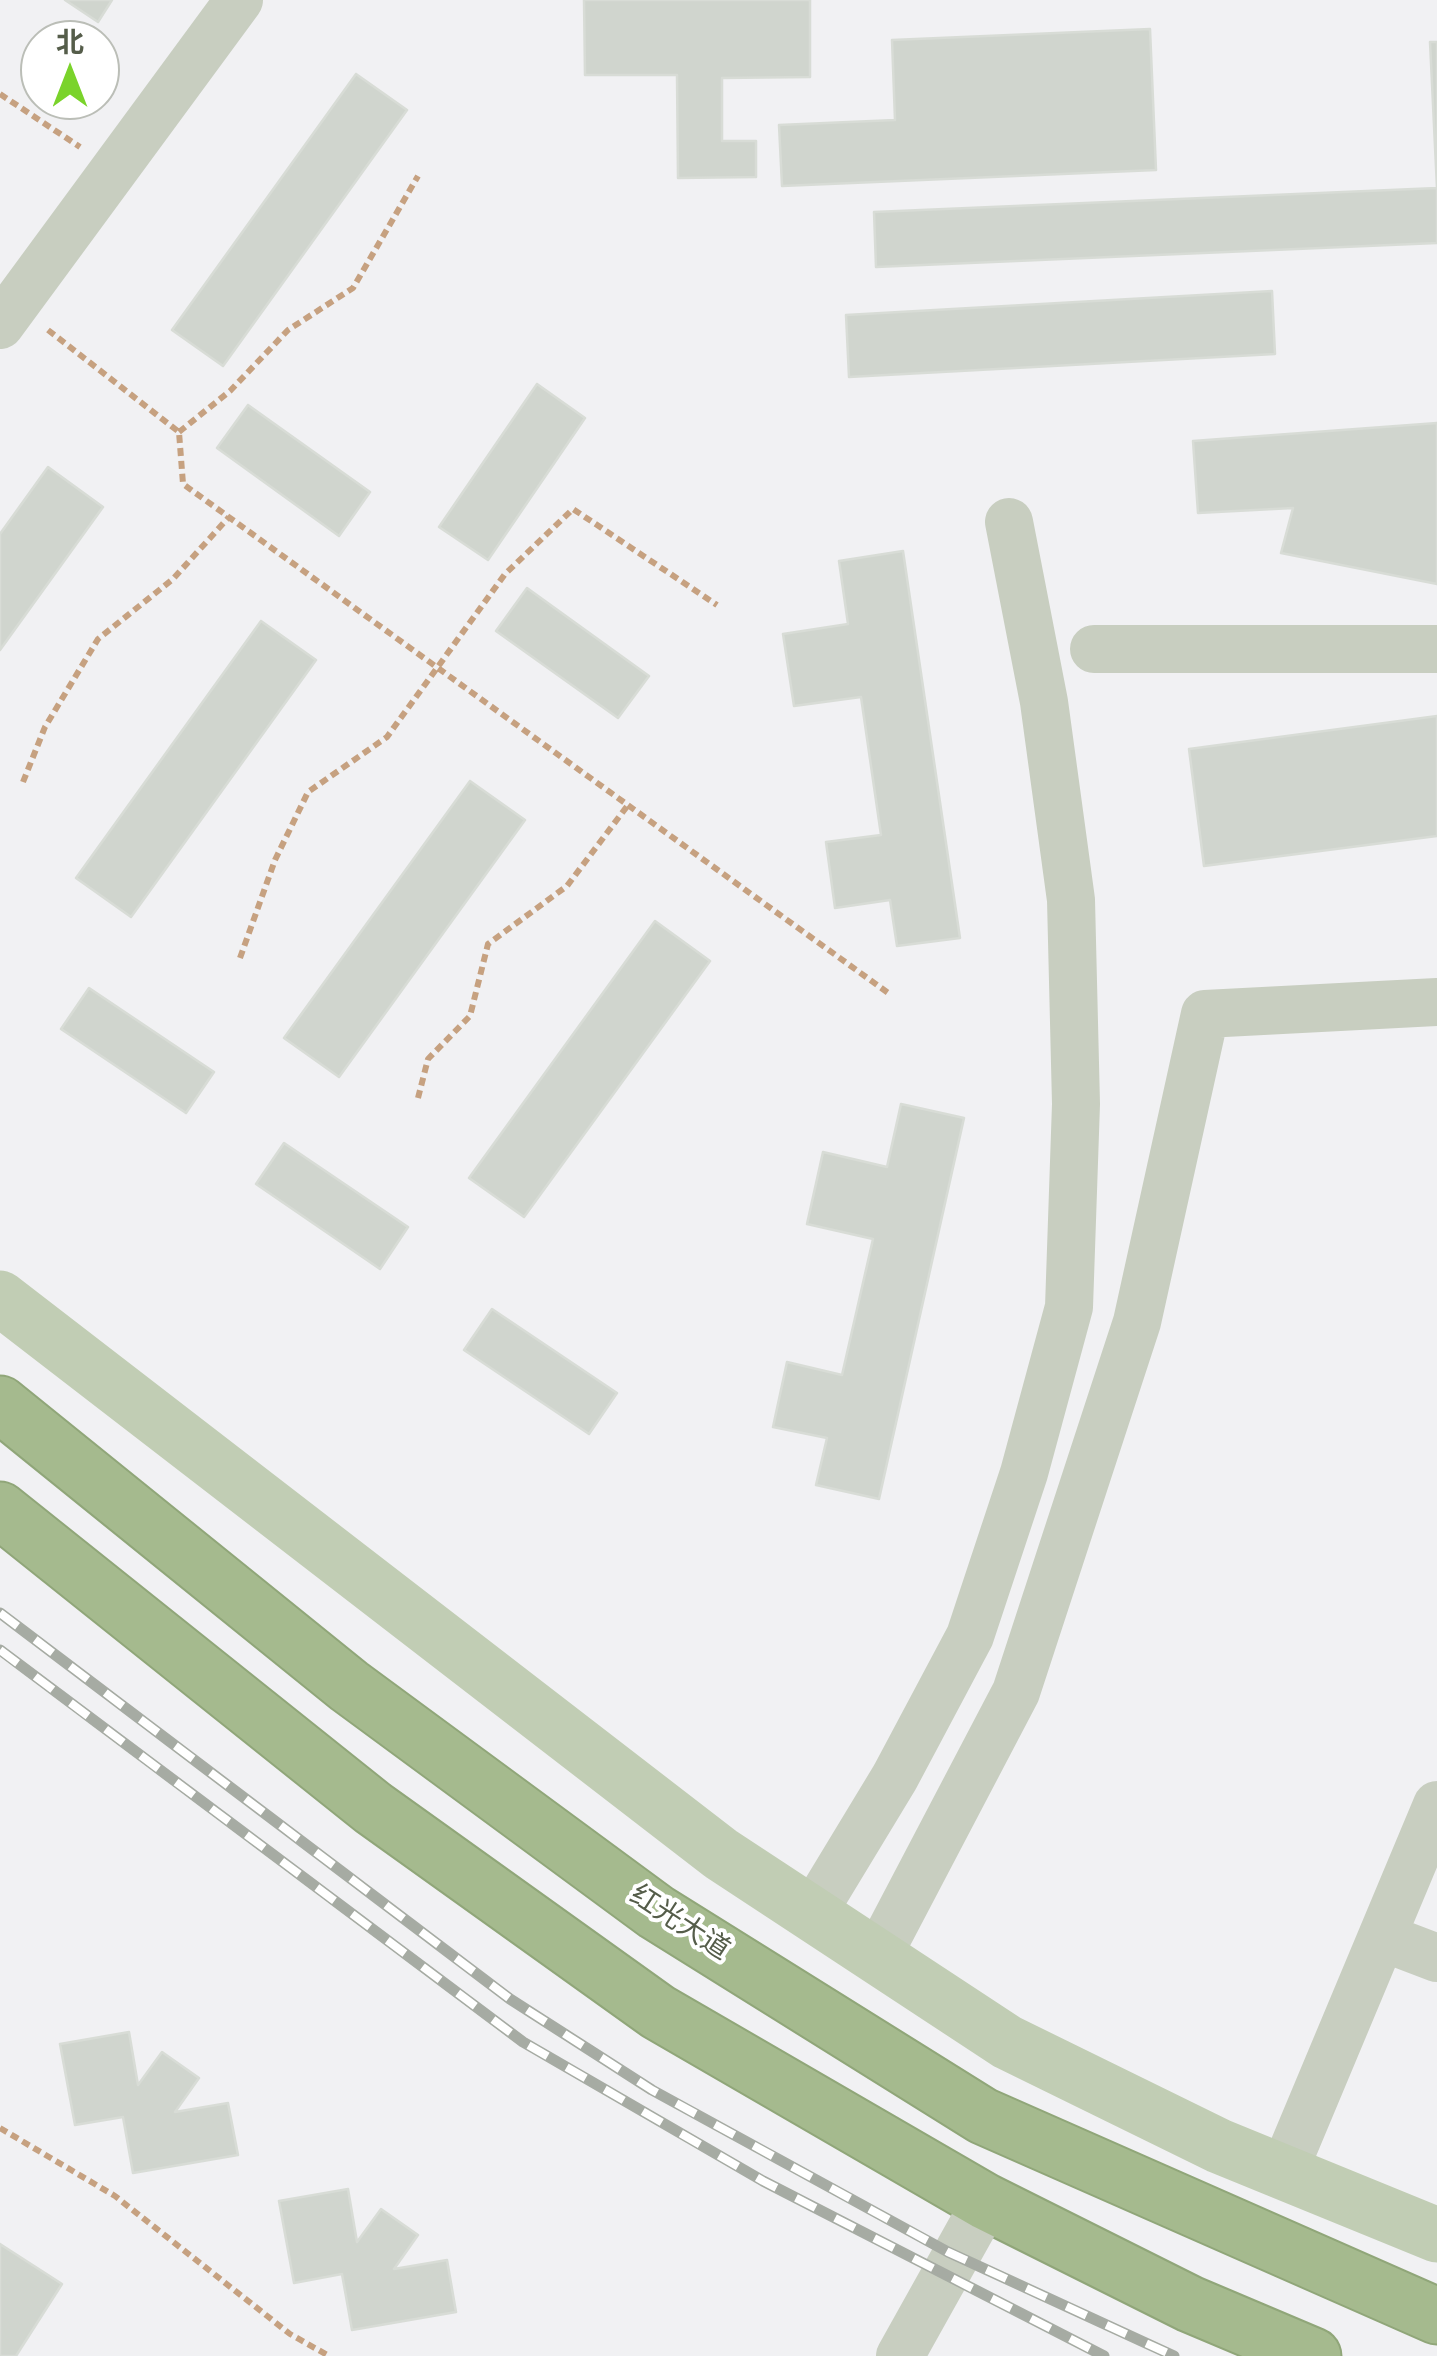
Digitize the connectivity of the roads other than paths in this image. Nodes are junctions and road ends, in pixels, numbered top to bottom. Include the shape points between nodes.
1 (239, 0) edge
2 (7, 315) edge
3 (1008, 522) dead end
4 (1094, 648) dead end
5 (1437, 648) edge
6 (1437, 1002) edge
7 (0, 1298) edge
8 (0, 1404) edge
9 (0, 1510) edge
10 (1437, 1805) edge
11 (812, 1914) junction
12 (1382, 1937) junction
13 (877, 1957) junction
14 (1437, 1958) edge
15 (1283, 2173) junction
16 (986, 2202) junction
17 (1437, 2234) edge
18 (1437, 2316) edge
19 (900, 2356) edge
20 (1313, 2356) edge

1 - 2 street
3 - 11 street via 1044,702 1071,900 1076,1104 1069,1307 1024,1474 970,1636
4 - 5 street
6 - 13 street via 1205,1014 1137,1322 1016,1692
7 - 11 main road via 720,1854
8 - 18 highway, 红光大道 via 349,1686 656,1912 983,2116
9 - 16 highway via 373,1808 658,2012
10 - 12 street
11 - 13 main road
12 - 14 street
12 - 15 street
13 - 15 main road via 1008,2042
15 - 17 main road
16 - 19 street
16 - 20 highway via 1190,2304

